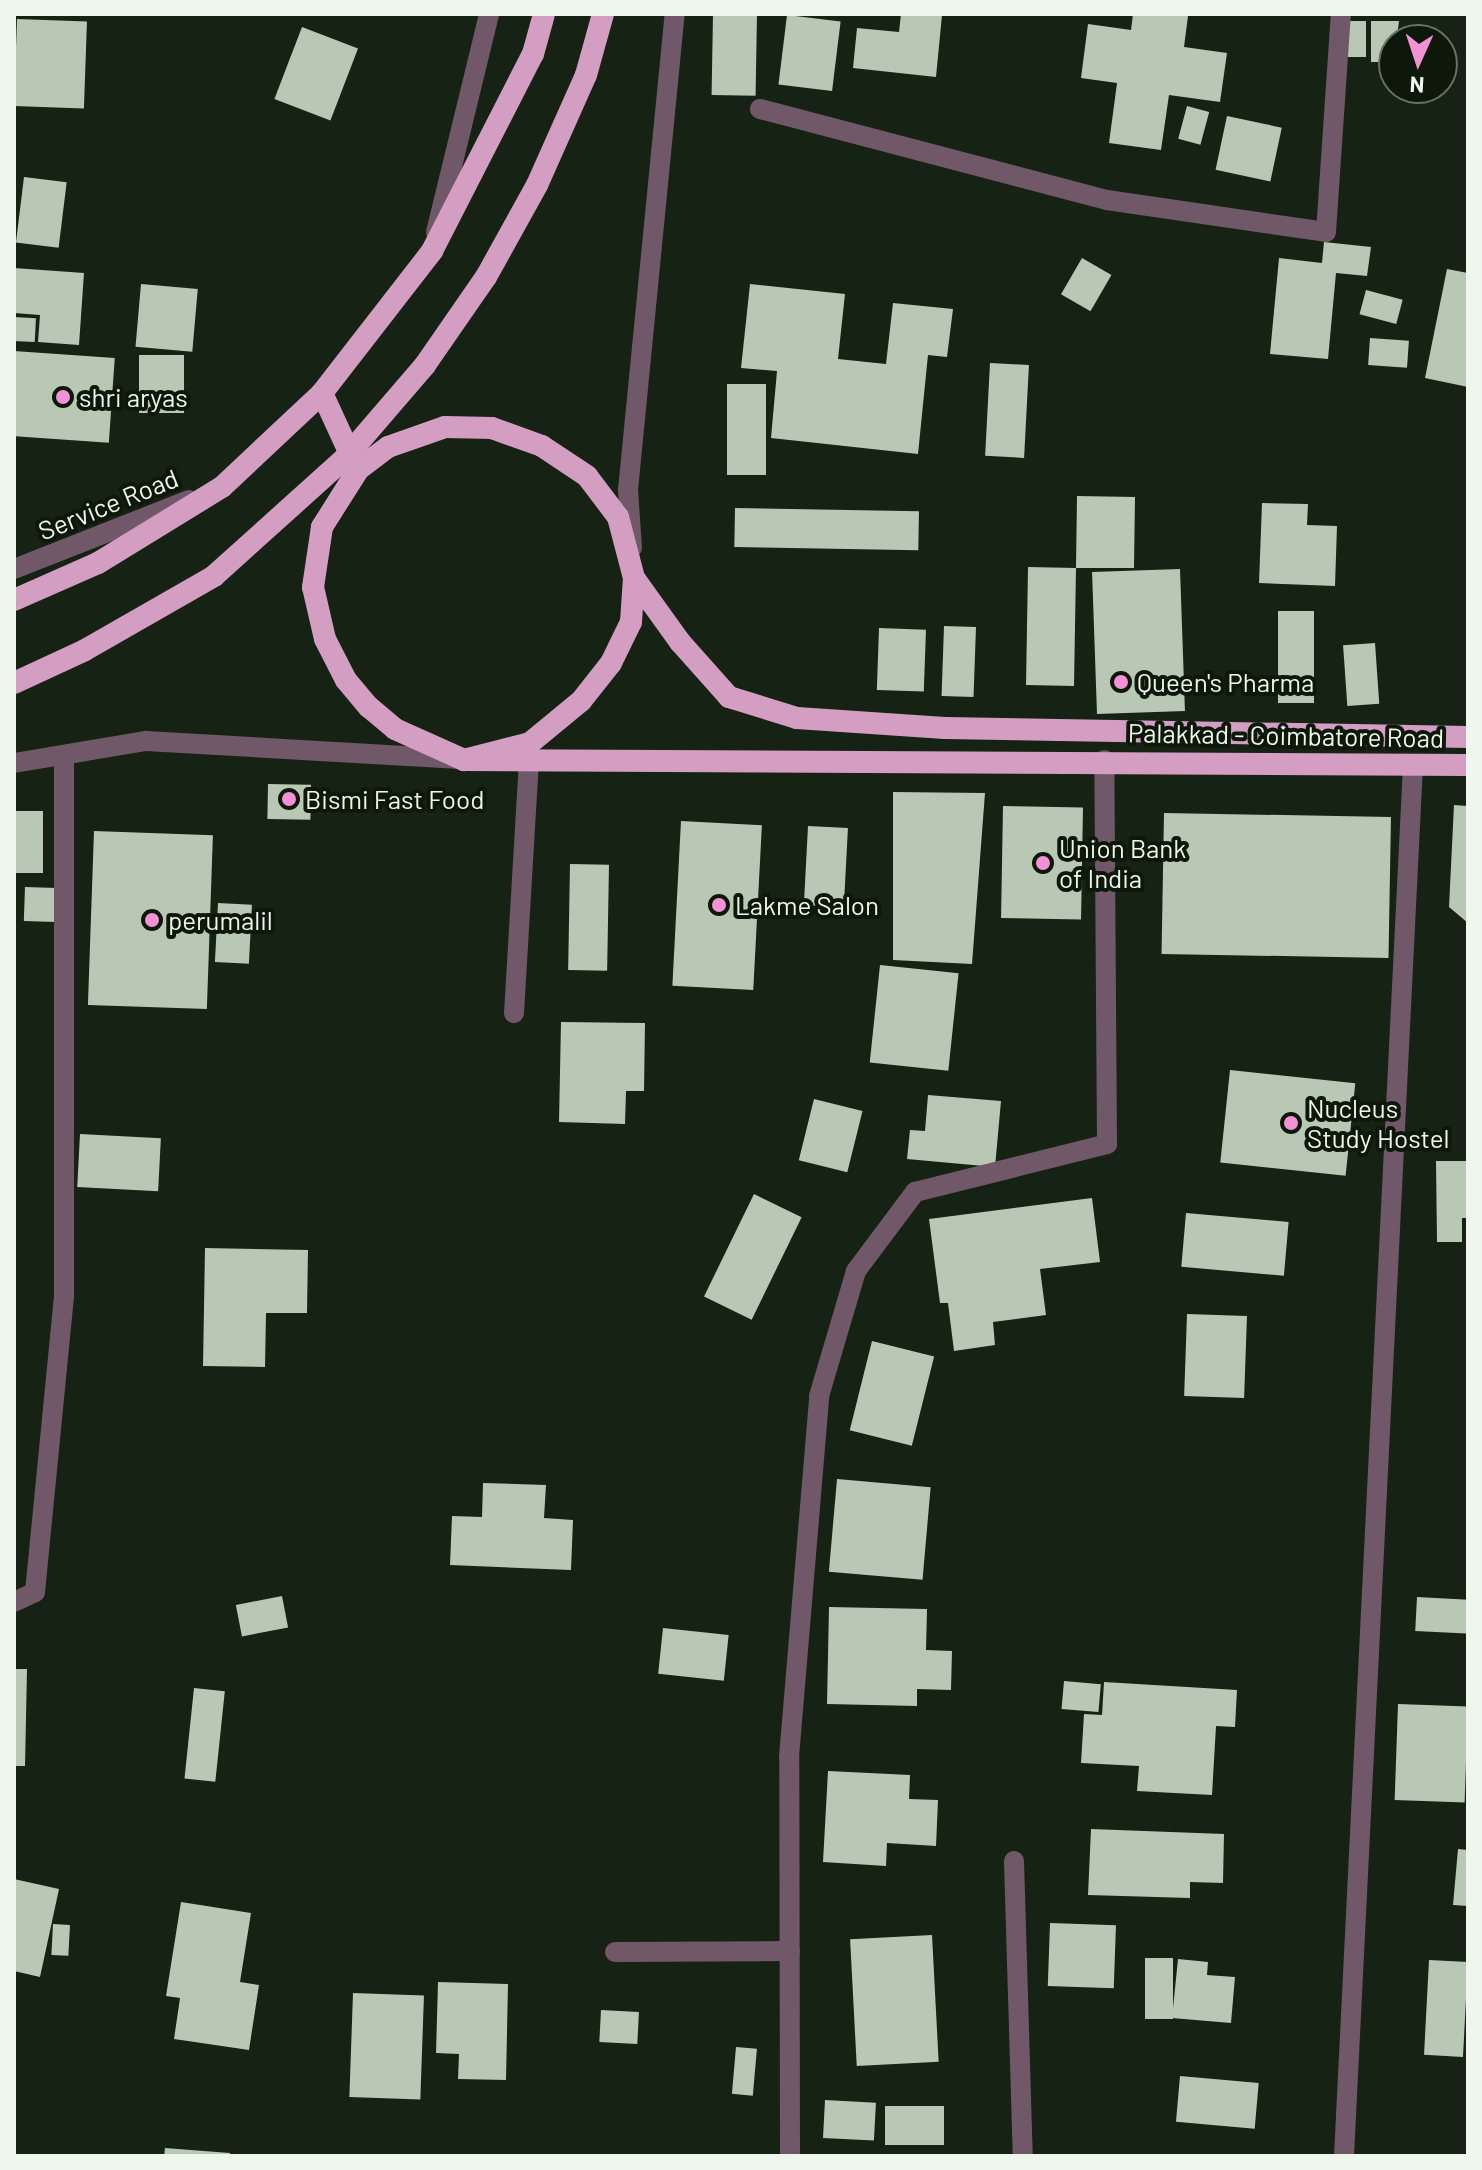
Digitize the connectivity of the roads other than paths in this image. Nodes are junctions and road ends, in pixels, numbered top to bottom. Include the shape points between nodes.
1 (489, 14) edge
2 (544, 14) edge
3 (603, 14) edge
4 (675, 14) edge
5 (1341, 14) edge
6 (760, 109) dead end
7 (432, 251) junction
8 (322, 393) junction
9 (358, 470) junction
10 (222, 487) junction
11 (14, 569) edge
12 (634, 578) junction
13 (14, 600) edge
14 (14, 683) edge
15 (1468, 737) edge
16 (64, 756) junction
17 (464, 760) junction
18 (1104, 760) junction
19 (14, 763) edge
20 (529, 764) junction
21 (1413, 765) junction
22 (1468, 765) edge
23 (514, 1013) dead end
24 (14, 1602) edge
25 (1014, 1861) dead end
26 (790, 1951) junction
27 (615, 1952) dead end
28 (790, 2156) edge
29 (1023, 2156) edge
30 (1344, 2156) edge

1 - 7 street
2 - 7 highway via 533,54
3 - 14 highway, bridge via 586,75 556,144 486,277 425,365 346,457 214,576 85,650
4 - 12 street via 628,490
5 - 6 street via 1326,232 1107,200
7 - 8 highway
8 - 9 highway
8 - 10 highway
9 - 12 highway via 388,447 445,427 492,428 542,446 587,476 618,517
9 - 17 highway via 322,527 313,587 325,639 346,680 395,729
10 - 11 street, Service Road
10 - 13 highway via 98,563
12 - 15 highway, Palakkad - Coimbatore Road via 729,697 797,718 945,728
12 - 17 highway via 631,622 611,663 581,701 530,743
16 - 17 street via 146,741
16 - 19 street
16 - 24 street via 64,1296 35,1592
17 - 20 highway, Palakkad - Coimbatore Road
18 - 20 highway, Palakkad - Coimbatore Road
18 - 21 highway, Palakkad - Coimbatore Road
18 - 26 street via 1107,1144 915,1192 856,1271 819,1396 789,1757
20 - 23 street
21 - 22 highway, Palakkad - Coimbatore Road
21 - 30 street
25 - 29 street
26 - 27 street
26 - 28 street

